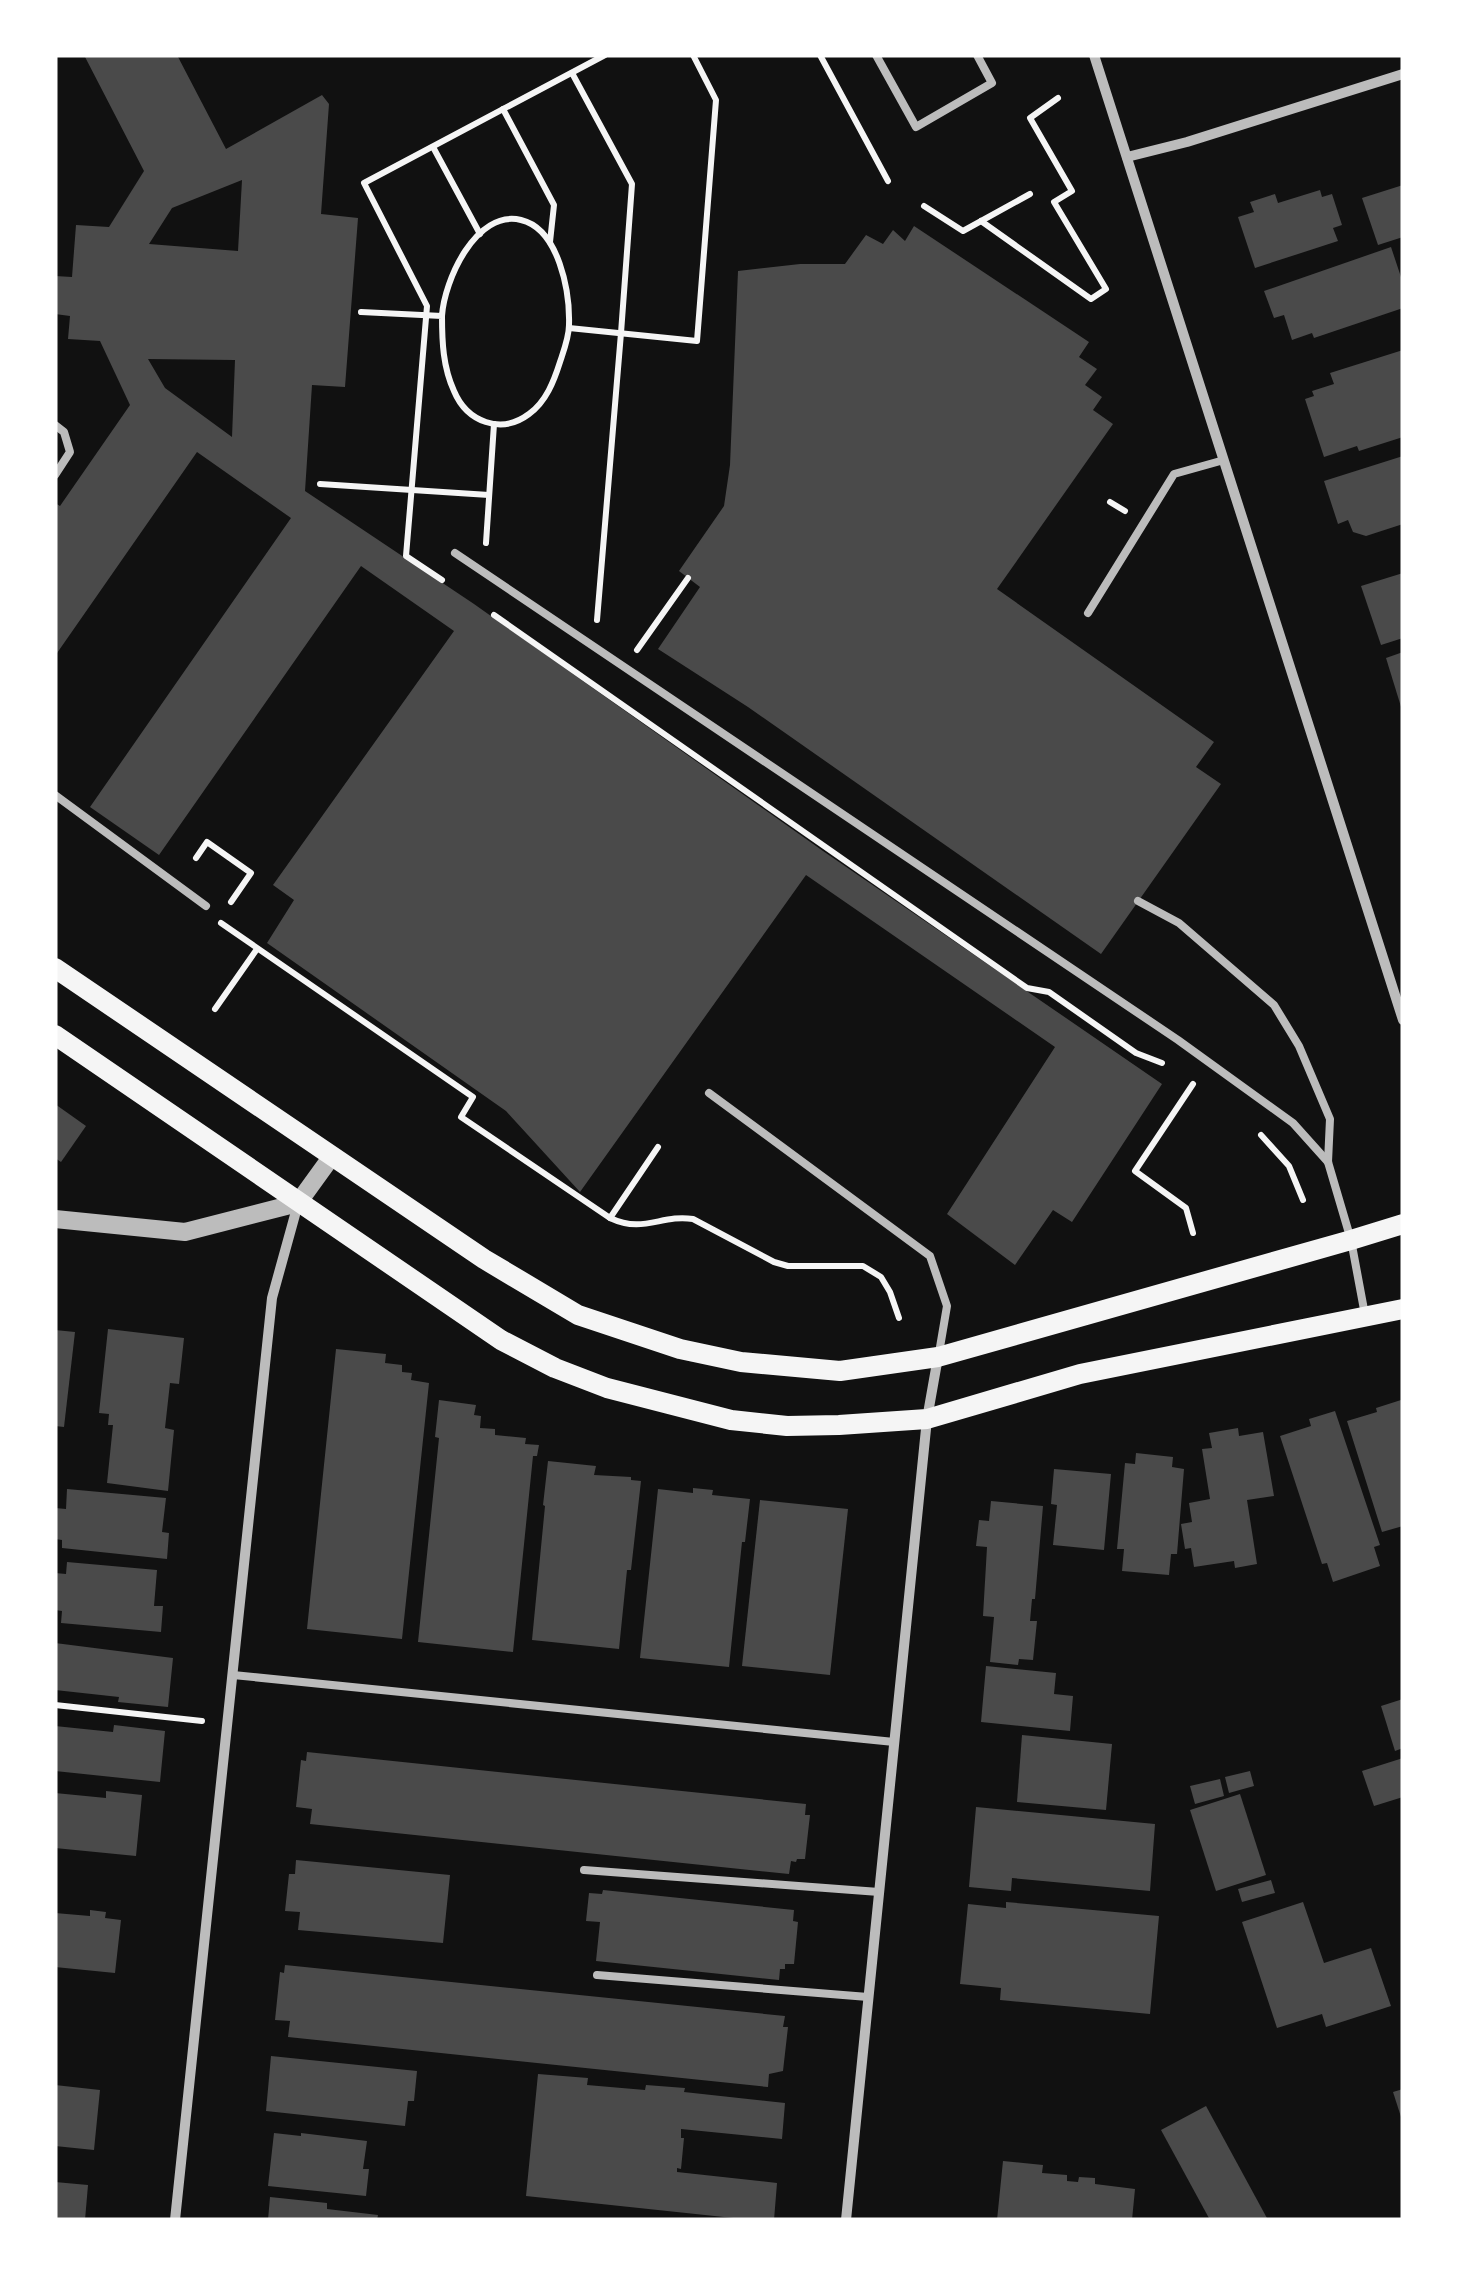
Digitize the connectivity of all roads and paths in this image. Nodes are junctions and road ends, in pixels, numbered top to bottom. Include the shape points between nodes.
1 (605, 55) edge
2 (693, 55) edge
3 (820, 55) edge
4 (876, 55) edge
5 (977, 55) edge
6 (1094, 55) edge
7 (572, 72) junction
8 (1403, 74) edge
9 (1058, 98) dead end
10 (503, 109) junction
11 (433, 147) junction
12 (1127, 156) junction
13 (888, 181) dead end
14 (1030, 194) dead end
15 (924, 206) dead end
16 (982, 221) junction
17 (480, 234) junction
18 (550, 244) junction
19 (362, 312) dead end
20 (426, 316) junction
21 (442, 316) junction
22 (569, 328) junction
23 (621, 334) junction
24 (55, 424) edge
25 (494, 424) junction
26 (1224, 460) junction
27 (55, 475) edge
28 (320, 484) dead end
29 (412, 490) junction
30 (490, 496) junction
31 (455, 553) dead end
32 (483, 572) junction
33 (688, 578) dead end
34 (451, 585) dead end
35 (1088, 614) dead end
36 (594, 648) junction
37 (636, 652) dead end
38 (584, 678) junction
39 (615, 682) dead end
40 (611, 696) junction
41 (55, 795) edge
42 (196, 858) dead end
43 (1138, 901) dead end
44 (229, 905) dead end
45 (206, 906) dead end
46 (217, 921) dead end
47 (257, 948) junction
48 (55, 968) edge
49 (214, 1009) dead end
50 (1403, 1020) edge
51 (55, 1035) edge
52 (1165, 1065) dead end
53 (1179, 1074) dead end
54 (1193, 1084) junction
55 (709, 1092) dead end
56 (1206, 1092) dead end
57 (1258, 1133) dead end
58 (658, 1147) dead end
59 (332, 1156) junction
60 (1328, 1162) junction
61 (1303, 1200) dead end
62 (298, 1203) junction
63 (610, 1218) junction
64 (55, 1219) edge
65 (1403, 1224) edge
66 (1194, 1233) dead end
67 (1352, 1240) junction
68 (1403, 1309) edge
69 (1365, 1317) junction
70 (899, 1318) dead end
71 (938, 1357) junction
72 (927, 1419) junction
73 (233, 1675) junction
74 (55, 1705) edge
75 (168, 1718) dead end
76 (894, 1742) junction
77 (584, 1870) dead end
78 (879, 1892) junction
79 (598, 1975) dead end
80 (868, 1997) junction
81 (175, 2220) edge
82 (846, 2220) edge

1 - 7 path
2 - 23 path via 716,100 697,341
3 - 13 path
4 - 5 lane via 916,127 992,84
6 - 12 street
7 - 10 path
7 - 23 path via 632,184
8 - 12 street
9 - 16 path via 1030,118 1072,191 1054,202 1106,289 1091,299
10 - 11 path
10 - 18 path via 554,204
11 - 17 path
11 - 20 path via 364,183
12 - 26 street
14 - 16 path
15 - 16 path via 963,231
17 - 18 path via 503,220 521,220
17 - 21 path via 454,269
18 - 22 path via 564,278
19 - 20 path
20 - 21 path
20 - 29 path
21 - 25 path via 455,395 470,413
22 - 23 path
22 - 25 path via 554,380 540,402 512,423
23 - 36 path
24 - 27 lane via 70,452
25 - 30 path
26 - 35 lane via 1174,474
26 - 50 street
28 - 29 path
29 - 30 path
29 - 34 path via 406,556
30 - 32 path
31 - 32 lane
32 - 36 lane
32 - 38 path via 480,605
33 - 37 path
36 - 38 path
36 - 60 lane via 1178,1040 1293,1122
38 - 40 path
39 - 40 path via 604,697
40 - 52 path via 1027,988 1050,992 1136,1053
41 - 45 lane
42 - 44 path via 206,842 251,873
43 - 60 lane via 1179,923 1274,1004 1330,1120
46 - 47 path
47 - 49 path
47 - 63 path via 473,1097 461,1117
48 - 59 main road
51 - 62 main road
53 - 54 path
54 - 56 path
54 - 66 path via 1135,1172 1186,1208
55 - 71 lane via 930,1256 947,1306
57 - 61 path via 1289,1166
58 - 63 path
59 - 62 street
59 - 71 main road via 578,1315 680,1349 840,1371
60 - 67 lane
62 - 64 street via 185,1232
62 - 72 main road via 501,1340 608,1388 731,1420 787,1426
62 - 73 street via 272,1298
63 - 70 path via 638,1226 693,1219 788,1266 864,1266 881,1277
65 - 67 main road
67 - 69 lane
67 - 71 main road
68 - 69 main road
69 - 72 main road via 1080,1374
71 - 72 street
72 - 76 street
73 - 76 lane
73 - 81 street
74 - 75 path
76 - 78 street
77 - 78 lane
78 - 80 street
79 - 80 lane
80 - 82 street

